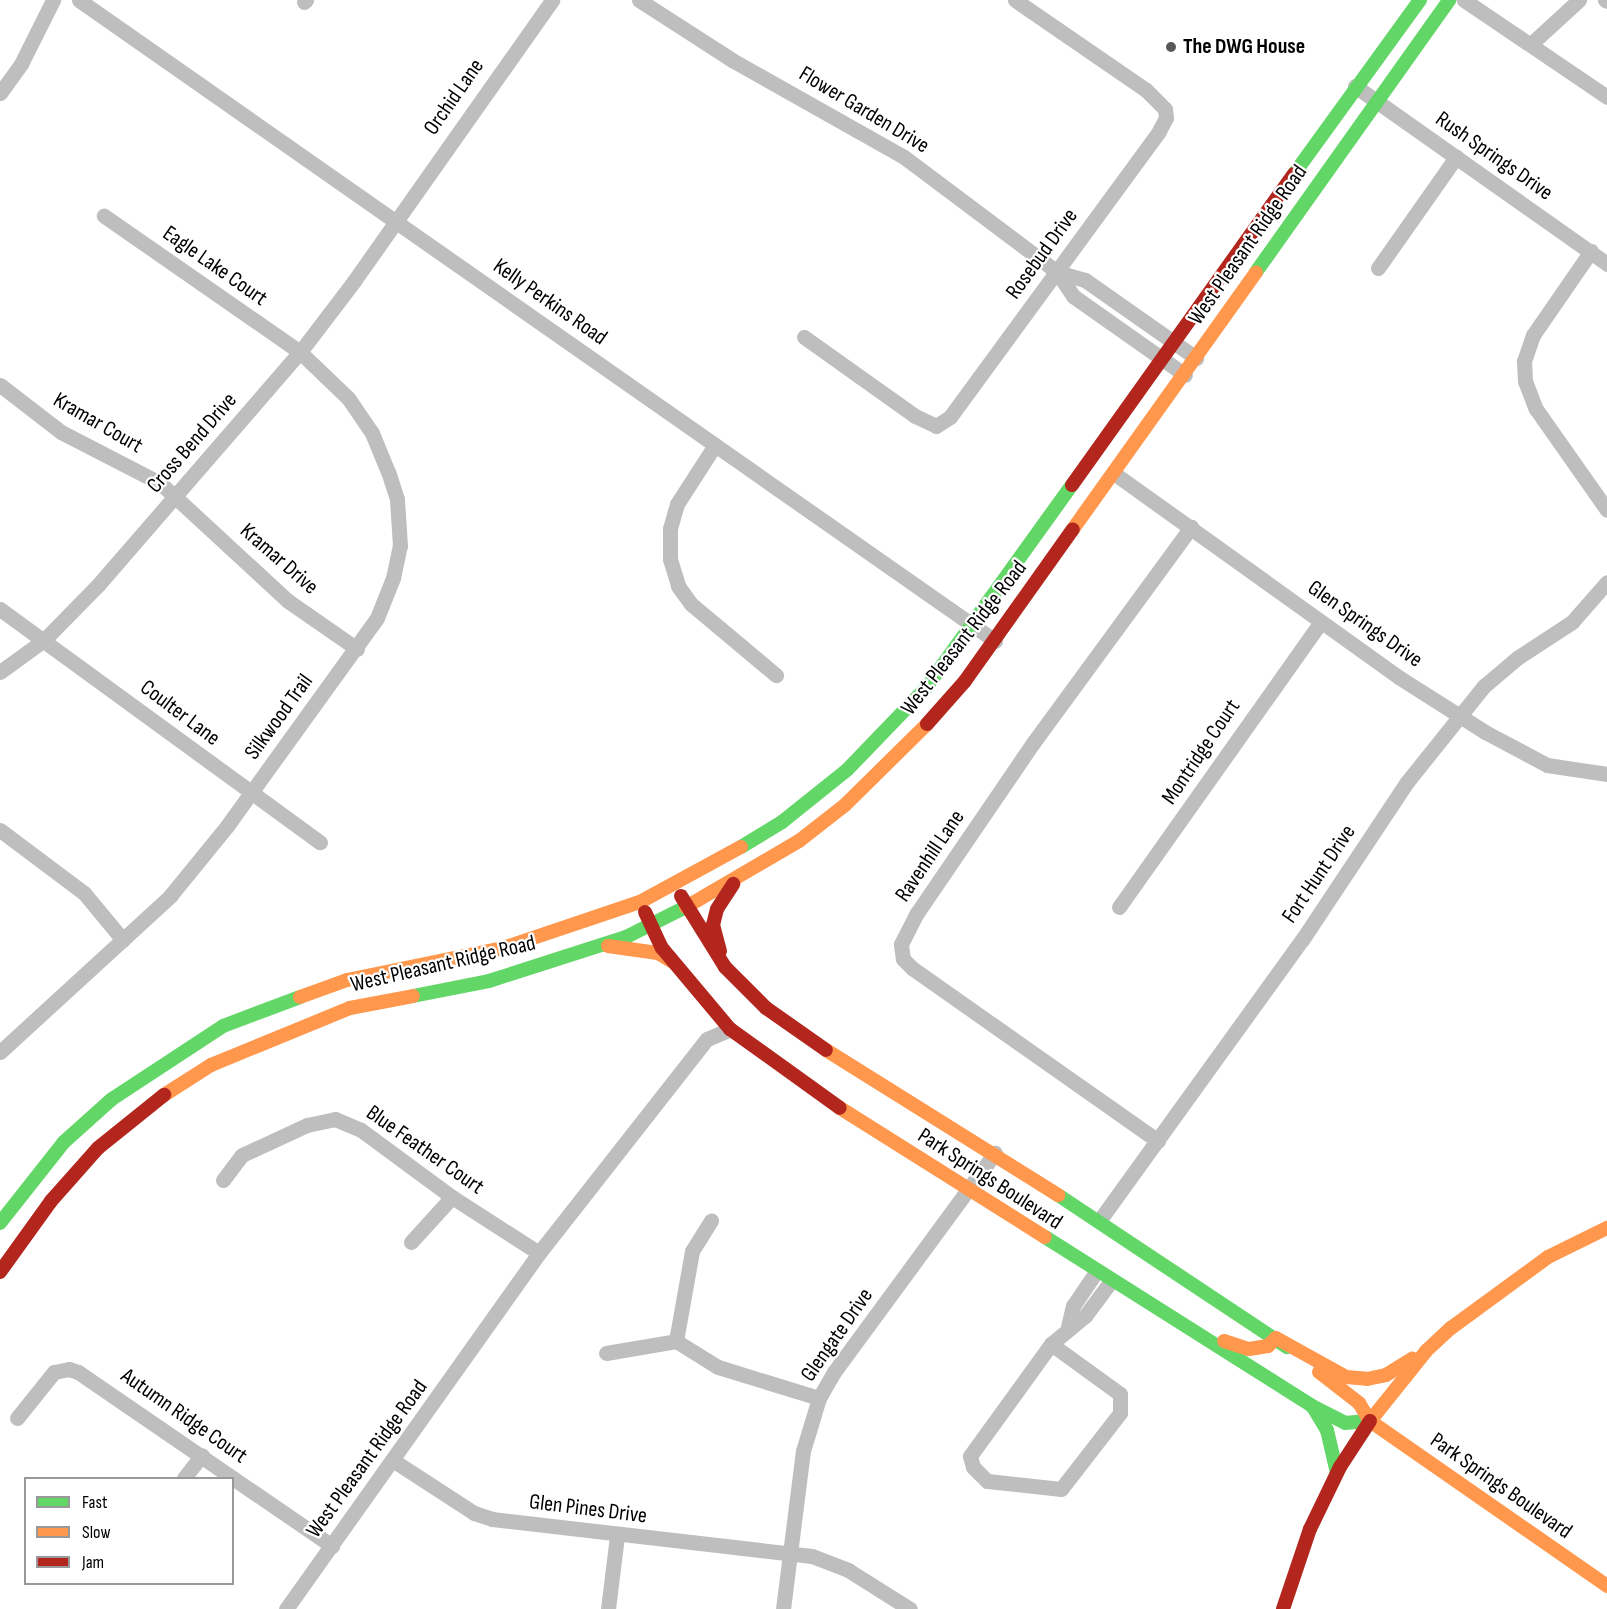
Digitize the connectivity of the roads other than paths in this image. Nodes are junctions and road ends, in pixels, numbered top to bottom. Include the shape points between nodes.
1 (53, 0) edge
2 (79, 0) edge
3 (552, 0) edge
4 (639, 0) edge
5 (1015, 0) edge
6 (1420, 0) edge
7 (1449, 0) edge
8 (1464, 0) edge
9 (1579, 0) edge
10 (1532, 43) junction
11 (1355, 86) junction
12 (0, 93) edge
13 (1607, 97) edge
14 (1377, 102) junction
15 (1456, 156) junction
16 (104, 216) dead end
17 (396, 222) junction
18 (1591, 251) junction
19 (1607, 264) edge
20 (1378, 268) dead end
21 (1057, 272) junction
22 (804, 337) dead end
23 (1172, 343) junction
24 (300, 352) junction
25 (1161, 358) junction
26 (1196, 358) junction
27 (1185, 375) junction
28 (0, 385) edge
29 (715, 445) junction
30 (1115, 474) junction
31 (176, 496) junction
32 (1607, 510) edge
33 (1191, 527) junction
34 (1607, 582) edge
35 (0, 609) edge
36 (1321, 622) junction
37 (974, 627) junction
38 (44, 639) junction
39 (995, 641) junction
40 (357, 649) junction
41 (0, 672) edge
42 (776, 675) dead end
43 (1462, 715) junction
44 (1607, 774) edge
45 (251, 795) junction
46 (0, 830) edge
47 (320, 843) dead end
48 (737, 879) junction
49 (675, 885) junction
50 (640, 902) junction
51 (688, 907) junction
52 (1119, 907) dead end
53 (650, 925) junction
54 (123, 940) junction
55 (602, 945) junction
56 (673, 962) junction
57 (729, 971) junction
58 (730, 1029) junction
59 (0, 1052) edge
60 (1158, 1141) junction
61 (995, 1153) junction
62 (224, 1180) dead end
63 (969, 1190) junction
64 (452, 1197) junction
65 (711, 1221) dead end
66 (1099, 1221) junction
67 (0, 1223) edge
68 (1607, 1228) edge
69 (411, 1242) dead end
70 (539, 1253) junction
71 (0, 1272) edge
72 (1096, 1272) junction
73 (1111, 1281) junction
74 (1182, 1324) junction
75 (1068, 1327) junction
76 (1276, 1338) junction
77 (676, 1341) junction
78 (1051, 1344) junction
79 (1426, 1351) junction
80 (606, 1353) dead end
81 (819, 1398) junction
82 (1312, 1406) junction
83 (17, 1418) dead end
84 (1370, 1421) junction
85 (202, 1455) junction
86 (394, 1461) junction
87 (1337, 1473) junction
88 (186, 1477) edge
89 (233, 1477) edge
90 (234, 1477) edge
91 (617, 1536) junction
92 (332, 1546) junction
93 (793, 1553) junction
94 (1607, 1586) edge
95 (286, 1609) edge
96 (608, 1609) edge
97 (783, 1609) edge
98 (910, 1609) edge
99 (1283, 1609) edge

1 - 12 street via 21,64
2 - 17 street, Kelly Perkins Road
3 - 17 street, Orchid Lane
4 - 21 street, Flower Garden Drive via 732,60 904,157
5 - 21 street, Rosebud Drive via 1146,90 1166,109 1159,131
6 - 11 main road, West Pleasant Ridge Road
7 - 14 main road, West Pleasant Ridge Road
8 - 10 street via 1496,25
9 - 10 street
10 - 13 street
11 - 14 street, Rush Springs Drive
11 - 23 main road, West Pleasant Ridge Road
14 - 15 street, Rush Springs Drive
14 - 26 main road, West Pleasant Ridge Road
15 - 18 street, Rush Springs Drive
15 - 20 street
16 - 24 street, Eagle Lake Court
17 - 24 street, Cross Bend Drive
17 - 29 street, Kelly Perkins Road
18 - 19 street, Rush Springs Drive
18 - 32 street via 1533,335 1524,361 1525,381 1536,409
21 - 22 street, Rosebud Drive via 944,422 936,426 915,416
21 - 23 street, Flower Garden Drive via 1085,280
21 - 25 street, Flower Garden Drive via 1074,296
23 - 25 main road, West Pleasant Ridge Road
23 - 26 street, Flower Garden Drive
24 - 31 street, Cross Bend Drive
24 - 40 street, Silkwood Trail via 348,398 372,433 397,500 398,560 383,606
25 - 27 street, Flower Garden Drive
25 - 37 main road, West Pleasant Ridge Road
26 - 27 main road, West Pleasant Ridge Road
27 - 30 main road, West Pleasant Ridge Road
28 - 31 street, Kramar Court via 61,432 160,483
29 - 37 street, Kelly Perkins Road
29 - 42 street via 676,504 670,528 670,559 678,586 691,604
30 - 33 street, Glen Springs Drive
30 - 39 main road, West Pleasant Ridge Road
31 - 38 street, Cross Bend Drive
31 - 40 street, Kramar Drive via 288,601
33 - 36 street, Glen Springs Drive
33 - 60 street, Ravenhill Lane via 1033,743 917,913 901,944 903,959 912,968
34 - 43 street, Fort Hunt Drive via 1572,622 1517,658 1484,686
35 - 38 street, Coulter Lane
36 - 43 street, Glen Springs Drive via 1400,678
36 - 52 street, Montridge Court
37 - 39 street, Kelly Perkins Road
37 - 49 main road, West Pleasant Ridge Road via 926,688 847,770 782,822
38 - 41 street, Cross Bend Drive
38 - 45 street, Coulter Lane
39 - 48 main road, West Pleasant Ridge Road via 907,746 852,798 799,841
40 - 45 street, Silkwood Trail
43 - 44 street, Glen Springs Drive via 1528,758 1547,765
43 - 60 street, Fort Hunt Drive via 1407,782 1302,940
45 - 47 street, Coulter Lane
45 - 54 street, Silkwood Trail via 170,896
46 - 54 street via 84,893
48 - 51 main road, West Pleasant Ridge Road
48 - 57 main road via 717,909 713,925
49 - 50 main road, West Pleasant Ridge Road
49 - 51 main road, Park Springs Boulevard
50 - 53 main road, Park Springs Boulevard
50 - 67 main road, West Pleasant Ridge Road via 503,948 347,980 223,1026 112,1099 64,1142
51 - 53 main road, West Pleasant Ridge Road
51 - 57 main road, Park Springs Boulevard
53 - 55 main road, West Pleasant Ridge Road
53 - 56 main road, Park Springs Boulevard
54 - 59 street, Silkwood Trail
55 - 56 main road via 640,949
55 - 71 main road, West Pleasant Ridge Road via 489,981 350,1008 211,1065 153,1102 98,1149 51,1201
56 - 58 main road, Park Springs Boulevard
57 - 61 main road, Park Springs Boulevard via 766,1008 814,1042
58 - 63 main road, Park Springs Boulevard via 801,1083
58 - 70 street, West Pleasant Ridge Road via 707,1040
60 - 66 street, Fort Hunt Drive
61 - 63 street, Glengate Drive
61 - 66 main road, Park Springs Boulevard
62 - 64 street, Blue Feather Court via 242,1155 307,1125 335,1119 361,1130
63 - 72 main road, Park Springs Boulevard
63 - 81 street, Glengate Drive via 834,1372
64 - 69 street
64 - 70 street, Blue Feather Court
65 - 77 street via 692,1251
66 - 76 main road, Park Springs Boulevard
68 - 79 main road via 1548,1257 1509,1282
70 - 86 street, West Pleasant Ridge Road
72 - 73 main road, Park Springs Boulevard
72 - 75 street via 1073,1306
73 - 74 main road, Park Springs Boulevard
73 - 75 street via 1085,1316
74 - 76 main road via 1249,1349 1268,1346
74 - 82 main road, Park Springs Boulevard
75 - 78 street
76 - 79 main road via 1346,1377 1367,1379 1386,1375
76 - 84 main road, Park Springs Boulevard via 1359,1403
77 - 80 street
77 - 81 street via 718,1367
78 - 78 street via 1120,1394 1120,1413 1067,1485 1053,1491 987,1481 973,1467 970,1456
79 - 84 main road
81 - 93 street, Glengate Drive via 803,1451
82 - 84 main road, Park Springs Boulevard via 1345,1423
82 - 87 main road via 1327,1430
83 - 85 street, Autumn Ridge Court via 48,1377 69,1369 113,1393
84 - 87 main road
84 - 94 main road, Park Springs Boulevard
85 - 88 street
85 - 89 street, Autumn Ridge Court
86 - 91 street, Glen Pines Drive via 474,1513 492,1519
86 - 92 street, West Pleasant Ridge Road
87 - 99 main road via 1310,1529
90 - 92 street, Autumn Ridge Court
91 - 93 street, Glen Pines Drive
91 - 96 street
92 - 95 street, West Pleasant Ridge Road
93 - 97 street, Glengate Drive
93 - 98 street, Glen Pines Drive via 848,1570

